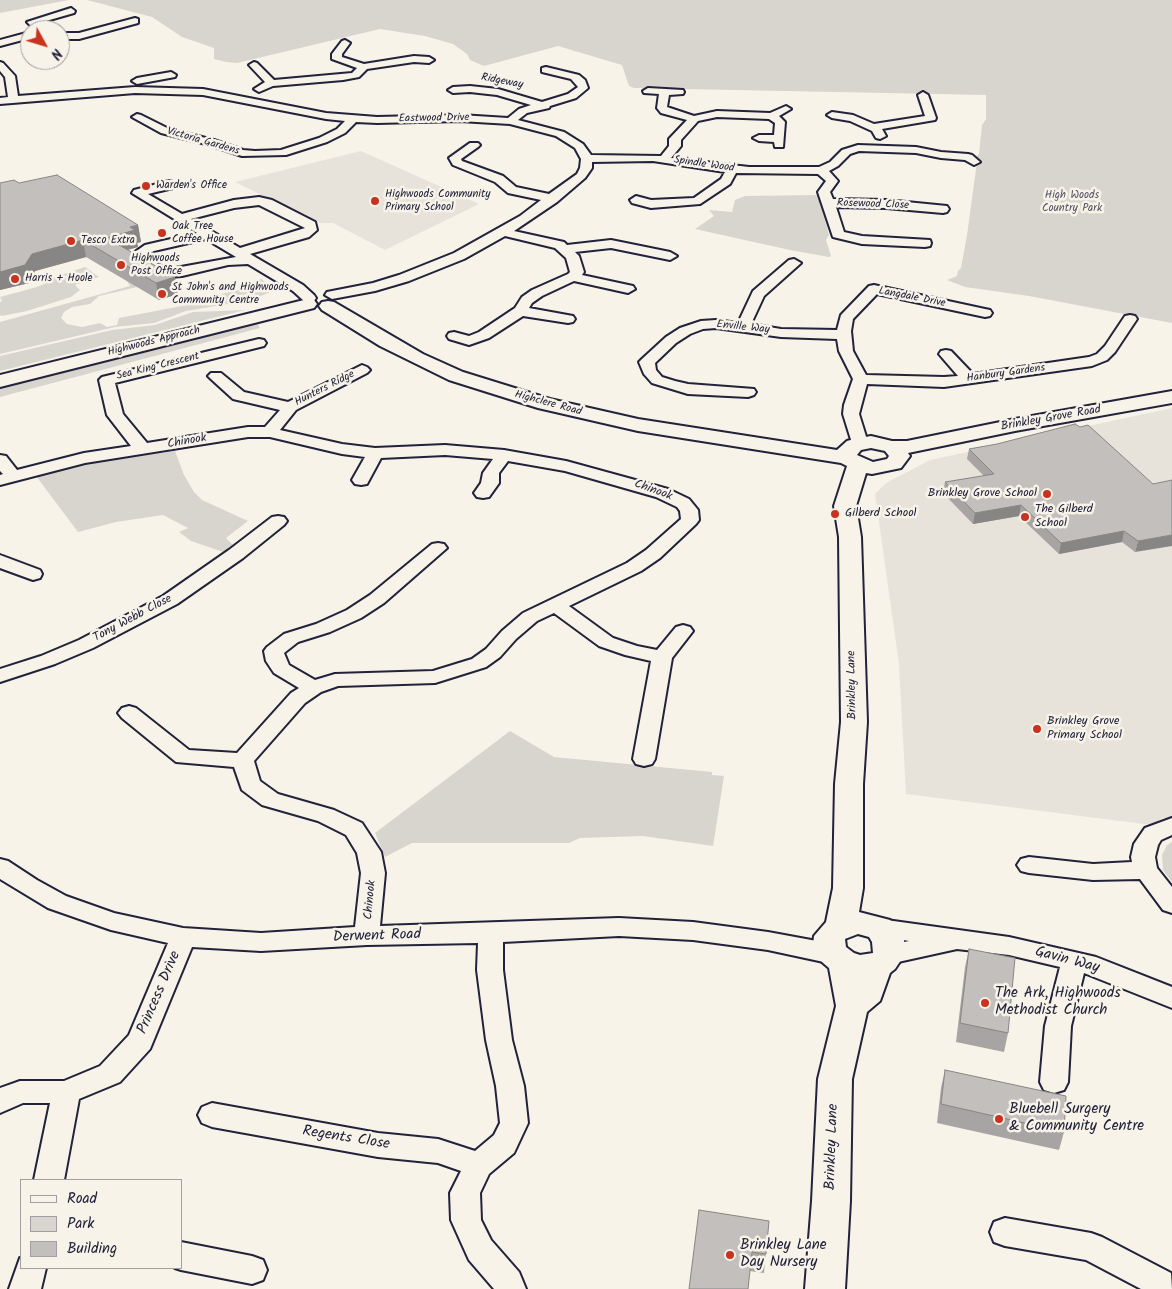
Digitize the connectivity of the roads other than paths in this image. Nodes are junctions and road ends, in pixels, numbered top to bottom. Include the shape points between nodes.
1 (70, 11) dead end
2 (39, 20) edge
3 (135, 21) dead end
4 (70, 36) edge
5 (20, 38) edge
6 (0, 43) edge
7 (327, 48) dead end
8 (429, 60) dead end
9 (0, 66) edge
10 (364, 67) junction
11 (255, 68) dead end
12 (546, 70) dead end
13 (171, 75) dead end
14 (271, 83) junction
15 (135, 90) junction
16 (453, 90) dead end
17 (648, 92) dead end
18 (664, 92) junction
19 (679, 92) dead end
20 (937, 95) dead end
21 (236, 97) junction
22 (13, 99) junction
23 (0, 100) edge
24 (545, 106) junction
25 (786, 109) dead end
26 (832, 115) dead end
27 (772, 116) junction
28 (137, 117) dead end
29 (353, 119) junction
30 (694, 119) junction
31 (510, 121) junction
32 (873, 127) junction
33 (759, 138) dead end
34 (474, 145) dead end
35 (883, 147) junction
36 (973, 158) dead end
37 (587, 159) junction
38 (664, 159) junction
39 (732, 170) junction
40 (821, 170) junction
41 (169, 185) dead end
42 (553, 198) junction
43 (829, 203) junction
44 (643, 204) dead end
45 (943, 209) dead end
46 (180, 218) junction
47 (503, 232) junction
48 (206, 234) junction
49 (925, 243) dead end
50 (566, 249) junction
51 (661, 251) dead end
52 (244, 257) junction
53 (794, 263) dead end
54 (573, 276) junction
55 (628, 289) dead end
56 (319, 298) junction
57 (520, 311) junction
58 (985, 313) dead end
59 (568, 319) dead end
60 (1130, 319) dead end
61 (742, 327) junction
62 (845, 335) junction
63 (454, 336) dead end
64 (469, 341) junction
65 (259, 343) dead end
66 (485, 349) dead end
67 (946, 354) dead end
68 (362, 370) dead end
69 (216, 376) dead end
70 (861, 379) junction
71 (970, 379) junction
72 (0, 381) edge
73 (748, 392) dead end
74 (1172, 397) edge
75 (290, 407) junction
76 (270, 432) junction
77 (143, 449) junction
78 (375, 453) junction
79 (504, 454) junction
80 (867, 454) junction
81 (0, 460) edge
82 (7, 478) edge
83 (361, 480) dead end
84 (484, 493) dead end
85 (278, 521) dead end
86 (438, 548) dead end
87 (0, 562) edge
88 (33, 574) dead end
89 (554, 604) junction
90 (683, 631) dead end
91 (662, 657) junction
92 (0, 676) edge
93 (314, 688) junction
94 (129, 713) dead end
95 (644, 759) dead end
96 (243, 760) junction
97 (1172, 826) edge
98 (1030, 865) dead end
99 (0, 867) edge
100 (1146, 870) junction
101 (1172, 904) edge
102 (491, 933) junction
103 (183, 936) junction
104 (367, 936) junction
105 (857, 944) junction
106 (1074, 961) junction
107 (1169, 991) edge
108 (1054, 1082) dead end
109 (66, 1092) junction
110 (0, 1100) edge
111 (212, 1115) dead end
112 (479, 1165) junction
113 (49, 1179) edge
114 (1005, 1232) dead end
115 (182, 1256) edge
116 (31, 1269) edge
117 (252, 1270) dead end
118 (1164, 1282) edge
119 (25, 1289) edge
120 (510, 1289) edge
121 (825, 1289) edge

1 - 2 street
3 - 4 street
5 - 6 street
7 - 10 street via 343,45 337,59
8 - 10 street via 414,58
9 - 22 street via 10,76
10 - 14 street via 355,75
11 - 14 street
12 - 24 street via 575,77 583,86 572,96
13 - 15 street via 139,80 135,82
14 - 21 street
15 - 21 street, Eastwood Drive
15 - 22 street, Eastwood Drive
16 - 24 street, Ridgeway via 498,92
17 - 18 street
18 - 19 street
18 - 30 street via 662,105 665,111
20 - 32 street via 919,95 931,118
21 - 29 street, Eastwood Drive via 308,114
22 - 23 street, Eastwood Drive
24 - 31 street via 523,112
25 - 27 street
26 - 32 street via 851,113
27 - 30 street via 717,114
27 - 33 street via 780,122 779,142
28 - 29 street, Victoria Gardens via 165,132 255,154 282,153 323,140 341,131
29 - 31 street, Eastwood Drive
30 - 38 street via 675,139 675,146
31 - 37 street, Eastwood Drive via 560,134 579,146
32 - 35 street via 877,129
34 - 42 street via 455,158 458,163 499,178 512,190
35 - 36 street
35 - 40 street via 850,150
37 - 38 street, Spindle Wood
37 - 42 street via 581,176
38 - 39 street, Spindle Wood
39 - 40 street, Spindle Wood
39 - 44 street via 726,181 702,198 686,203
40 - 43 street via 832,181 824,192
41 - 46 street via 138,193
42 - 47 street
43 - 45 street, Rosewood Close via 919,203
43 - 49 street via 838,234 900,245
46 - 48 street
46 - 52 street via 259,201 311,225 311,230 304,234
47 - 50 street
47 - 56 street via 459,256 404,278
48 - 52 street
48 - 52 street via 150,248 142,252 140,258 169,273
50 - 51 street via 611,244
50 - 54 street via 576,263 577,272
52 - 56 street
53 - 61 street via 758,294
54 - 55 street
54 - 57 street via 537,292
56 - 72 street, Highwoods Approach
56 - 80 street, Highclere Road via 416,358 512,395 638,425 786,448
57 - 59 street
57 - 64 street
58 - 62 street, Langdale Drive via 874,289 846,318
60 - 71 street, Hanbury Gardens via 1110,349 1092,361
61 - 62 street, Enville Way
61 - 73 street, Enville Way via 716,324 685,331 647,362 648,370 657,380 670,385
62 - 70 street, Langdale Drive via 846,351
63 - 64 street
64 - 66 street
65 - 77 street, Sea King Crescent via 107,380 116,415
67 - 71 street
68 - 75 street, Hunters Ridge
69 - 75 street via 239,396
70 - 71 street, Hanbury Gardens via 944,382
70 - 80 street via 851,414
74 - 80 street, Brinkley Grove Road via 930,441 916,451
75 - 76 street, Hunters Ridge
76 - 77 street, Chinook via 248,432
76 - 78 street, Chinook via 342,449
77 - 82 street, Chinook via 84,458
78 - 79 street, Chinook via 446,450
78 - 83 street
79 - 84 street via 491,473
79 - 89 street, Chinook via 566,466 662,492 683,502 689,510 690,520 653,554 634,567
80 - 105 street, Brinkley Lane via 845,506 850,537 854,676 848,888
81 - 82 street
85 - 92 street, Tony Webb Close via 170,600 86,644
86 - 93 street via 354,614 291,638 274,652 281,669
87 - 88 street
89 - 91 street via 606,642
89 - 93 street, Chinook via 530,616 479,663 458,671 435,677 335,680
90 - 91 street
91 - 95 street
93 - 96 street, Chinook via 298,698
94 - 96 street via 184,757
96 - 104 street, Chinook via 250,785 270,800 326,815 354,829 369,852 373,872
97 - 100 street via 1154,834 1146,844 1143,857
98 - 100 street via 1093,872
99 - 103 street, Derwent Road via 56,902 111,921
100 - 101 street
102 - 104 street, Derwent Road
102 - 105 street, Derwent Road via 618,927 693,931 768,941
102 - 112 street via 490,970 514,1123 504,1144
103 - 104 street, Derwent Road via 261,942
103 - 109 street, Princess Drive via 140,1041 110,1074
105 - 106 street, Gavin Way via 957,940 1009,946
105 - 121 street, Brinkley Lane via 868,992 852,1006 835,1079
106 - 107 street, Gavin Way
106 - 108 street via 1058,1026
109 - 110 street, Princess Drive via 20,1092
109 - 113 street
111 - 112 street, Regents Close via 378,1145 438,1151
112 - 120 street via 465,1193 466,1220 480,1250 508,1282
114 - 118 street via 1091,1247
115 - 117 street
116 - 119 street

